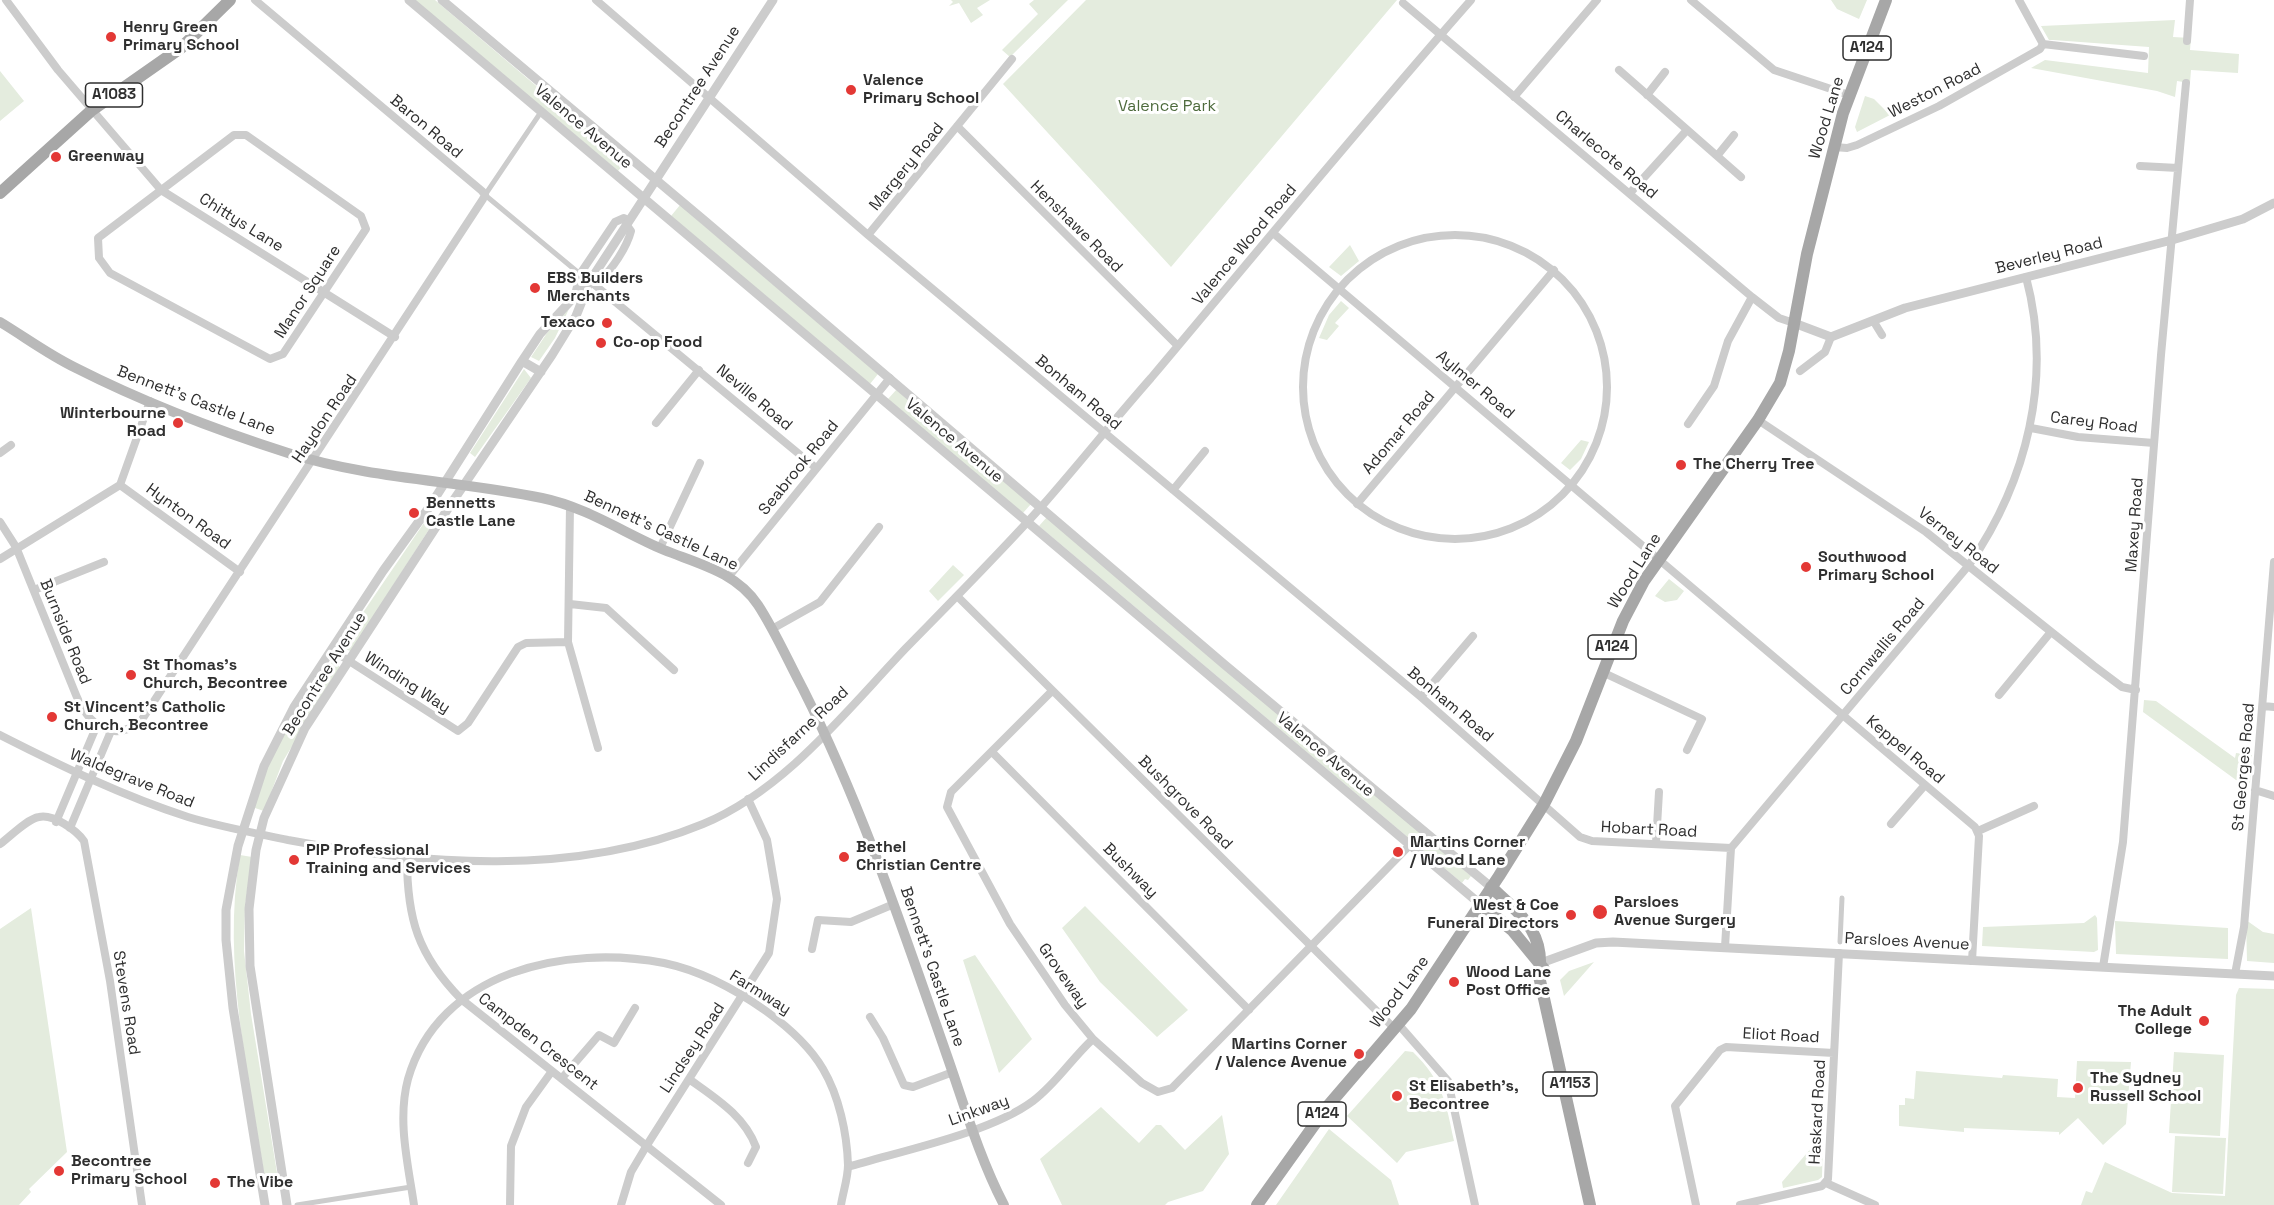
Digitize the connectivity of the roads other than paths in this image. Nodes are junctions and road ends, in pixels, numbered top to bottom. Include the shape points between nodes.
1 (6, 0) edge
2 (230, 0) edge
3 (255, 0) edge
4 (409, 0) edge
5 (442, 0) edge
6 (596, 0) edge
7 (773, 0) edge
8 (1471, 0) edge
9 (1597, 0) edge
10 (1691, 0) edge
11 (1886, 0) edge
12 (2019, 0) edge
13 (2190, 0) edge
14 (1403, 3) dead end
15 (1440, 34) junction
16 (2187, 41) dead end
17 (2043, 44) junction
18 (2144, 56) dead end
19 (1012, 59) dead end
20 (1619, 70) dead end
21 (1665, 72) dead end
22 (2186, 83) dead end
23 (1647, 95) junction
24 (1849, 95) junction
25 (1514, 97) junction
26 (709, 98) junction
27 (92, 110) junction
28 (541, 112) junction
29 (957, 126) junction
30 (1687, 130) junction
31 (1734, 135) dead end
32 (1834, 147) junction
33 (1717, 156) junction
34 (2140, 166) dead end
35 (2178, 168) junction
36 (1741, 177) dead end
37 (655, 179) junction
38 (161, 189) junction
39 (0, 193) edge
40 (1630, 193) junction
41 (485, 195) junction
42 (643, 198) junction
43 (2274, 203) edge
44 (627, 222) junction
45 (1273, 233) junction
46 (868, 235) junction
47 (2172, 240) junction
48 (1554, 270) junction
49 (580, 274) junction
50 (2026, 277) junction
51 (590, 281) junction
52 (1339, 288) junction
53 (324, 291) junction
54 (575, 296) junction
55 (1752, 297) junction
56 (0, 322) edge
57 (1874, 322) junction
58 (1794, 323) junction
59 (1882, 335) dead end
60 (395, 337) junction
61 (1831, 337) junction
62 (1178, 346) junction
63 (522, 361) junction
64 (699, 370) junction
65 (1800, 371) dead end
66 (541, 372) junction
67 (890, 378) junction
68 (1456, 387) junction
69 (875, 395) junction
70 (150, 401) junction
71 (1758, 420) junction
72 (656, 423) dead end
73 (1688, 424) dead end
74 (2031, 428) junction
75 (1104, 433) junction
76 (2154, 443) junction
77 (11, 445) dead end
78 (1205, 451) dead end
79 (0, 453) edge
80 (314, 460) junction
81 (700, 463) dead end
82 (816, 468) junction
83 (444, 483) junction
84 (120, 485) junction
85 (463, 485) junction
86 (1572, 485) junction
87 (1173, 490) junction
88 (1357, 504) junction
89 (570, 506) junction
90 (1040, 508) junction
91 (1027, 521) junction
92 (0, 522) edge
93 (879, 527) dead end
94 (16, 547) junction
95 (660, 548) junction
96 (0, 559) edge
97 (1659, 559) junction
98 (104, 562) dead end
99 (2274, 562) edge
100 (1969, 566) junction
101 (240, 572) junction
102 (729, 575) junction
103 (34, 590) junction
104 (957, 596) junction
105 (570, 604) junction
106 (772, 629) junction
107 (2050, 633) junction
108 (1473, 636) dead end
109 (567, 642) junction
110 (332, 650) junction
111 (350, 661) junction
112 (674, 670) dead end
113 (1602, 672) junction
114 (2136, 690) junction
115 (1052, 691) junction
116 (1999, 695) dead end
117 (1420, 697) junction
118 (2263, 706) junction
119 (2274, 707) edge
120 (1843, 716) junction
121 (97, 725) junction
122 (111, 731) junction
123 (122, 732) joint
124 (824, 732) junction
125 (0, 735) edge
126 (598, 748) dead end
127 (1688, 750) dead end
128 (992, 752) junction
129 (77, 772) junction
130 (91, 778) junction
131 (1925, 785) junction
132 (2255, 790) junction
133 (1659, 792) dead end
134 (2274, 796) edge
135 (748, 799) junction
136 (1544, 804) junction
137 (2034, 806) dead end
138 (56, 822) junction
139 (1891, 824) dead end
140 (70, 828) junction
141 (242, 830) junction
142 (1978, 831) junction
143 (260, 834) junction
144 (1656, 843) junction
145 (0, 844) edge
146 (1409, 846) junction
147 (1731, 848) junction
148 (407, 858) junction
149 (1491, 887) junction
150 (1842, 898) dead end
151 (894, 904) junction
152 (1480, 904) junction
153 (1725, 947) junction
154 (1839, 947) junction
155 (1312, 948) junction
156 (812, 949) dead end
157 (1972, 961) junction
158 (1541, 963) junction
159 (2103, 967) junction
160 (2235, 974) junction
161 (2274, 976) edge
162 (744, 996) junction
163 (461, 999) junction
164 (635, 1008) dead end
165 (1249, 1010) junction
166 (870, 1017) dead end
167 (1397, 1027) junction
168 (1093, 1039) junction
169 (1834, 1053) junction
170 (552, 1071) junction
171 (953, 1072) junction
172 (562, 1078) junction
173 (689, 1079) junction
174 (973, 1130) junction
175 (647, 1145) junction
176 (748, 1162) dead end
177 (848, 1167) junction
178 (1826, 1183) junction
179 (411, 1187) junction
180 (142, 1205) edge
181 (265, 1205) edge
182 (287, 1205) edge
183 (297, 1205) edge
184 (414, 1205) edge
185 (510, 1205) edge
186 (621, 1205) edge
187 (720, 1205) edge
188 (841, 1205) edge
189 (1004, 1205) edge
190 (1257, 1205) edge
191 (1475, 1205) edge
192 (1590, 1205) edge
193 (1598, 1205) edge
194 (1696, 1205) edge
195 (1740, 1205) edge
196 (1875, 1205) edge

1 - 27 street, Chittys Lane
2 - 27 main road, A1083 via 182,47
3 - 41 street, Baron Road
4 - 28 street, Valence Avenue
5 - 37 street, Valence Avenue
6 - 26 street, Bonham Road
7 - 26 street, Becontree Avenue
8 - 15 street, Valence Wood Road
9 - 25 street
10 - 24 street via 1774,70
11 - 24 main road, Wood Lane / A124
12 - 17 street
13 - 16 street
14 - 15 street, Charlecote Road
15 - 25 street, Charlecote Road
15 - 45 street, Valence Wood Road
17 - 18 street
17 - 32 street, Weston Road via 2040,50 1939,106 1857,145
19 - 29 street, Margery Road
20 - 23 street
21 - 23 street
22 - 35 street, Maxey Road
23 - 30 street
24 - 32 main road, Wood Lane / A124
25 - 40 street, Charlecote Road
26 - 37 street, Becontree Avenue
26 - 46 street, Bonham Road
27 - 38 street, Chittys Lane
27 - 39 main road, A1083
28 - 41 street, Haydon Road
28 - 42 street, Valence Avenue
29 - 46 street, Margery Road
29 - 62 street, Henshawe Road
30 - 33 street
30 - 40 street
31 - 33 street
32 - 58 main road, Wood Lane / A124
33 - 36 street
34 - 35 street
35 - 47 street, Maxey Road
37 - 42 street, Becontree Avenue
37 - 67 street, Valence Avenue
38 - 53 street, Chittys Lane
38 - 53 street, Manor Square via 234,135 246,135 361,216 366,229
38 - 53 street, Manor Square via 98,238 99,258 110,273 270,359 282,354
40 - 55 street, Charlecote Road
41 - 49 street, Baron Road
41 - 60 street, Haydon Road
42 - 44 street, Becontree Avenue
42 - 69 street, Valence Avenue
43 - 47 street, Beverley Road via 2243,219
44 - 49 street, Becontree Avenue via 624,218 615,222
44 - 51 street, Becontree Avenue
45 - 52 street, Aylmer Road
45 - 62 street, Valence Wood Road
46 - 75 street, Bonham Road
47 - 50 street, Beverley Road
47 - 76 street, Maxey Road
48 - 52 street via 1507,243 1471,235 1434,236 1382,253
48 - 68 street, Adomar Road
48 - 86 street via 1591,317 1608,374 1601,433
49 - 54 street, Becontree Avenue
50 - 57 street, Beverley Road via 1905,308
50 - 74 street, Cornwallis Road via 2033,303 2037,358
51 - 54 street, Becontree Avenue
51 - 64 street, Neville Road
51 - 66 street, Becontree Avenue via 576,316
52 - 68 street, Aylmer Road
52 - 88 street via 1312,336 1304,372 1305,409 1322,461
53 - 60 street, Chittys Lane
54 - 63 street, Becontree Avenue via 540,334
55 - 58 street, Charlecote Road via 1779,318
55 - 73 street via 1728,340 1714,386
56 - 70 main road, Bennett's Castle Lane via 73,367
57 - 59 street
57 - 61 street, Beverley Road
58 - 61 street
58 - 71 main road, Wood Lane / A124 via 1780,383
60 - 80 street, Haydon Road
61 - 65 street via 1825,352
62 - 75 street, Valence Wood Road
63 - 66 street
63 - 83 street, Becontree Avenue
64 - 72 street
64 - 82 street, Neville Road
66 - 85 street, Becontree Avenue
67 - 69 street, Seabrook Road
67 - 90 street, Valence Avenue
68 - 86 street, Aylmer Road
68 - 88 street, Adomar Road
69 - 82 street, Seabrook Road
69 - 91 street, Valence Avenue
70 - 80 main road, Bennett's Castle Lane
70 - 84 street
71 - 97 main road, Wood Lane / A124
71 - 100 street, Verney Road via 1865,489
74 - 76 street, Carey Road via 2078,437
74 - 100 street, Cornwallis Road via 2009,497
75 - 87 street, Bonham Road
75 - 90 street, Valence Wood Road
76 - 114 street, Maxey Road
77 - 79 street
78 - 87 street
80 - 83 main road, Bennett's Castle Lane via 377,476
80 - 101 street, Haydon Road
81 - 95 street
82 - 102 street, Seabrook Road
83 - 85 main road, Bennett's Castle Lane
83 - 110 street, Becontree Avenue
84 - 94 street
84 - 101 street, Hynton Road
85 - 89 main road, Bennett's Castle Lane
85 - 111 street, Becontree Avenue
86 - 88 street via 1530,520 1478,538 1441,539 1405,531
86 - 97 street, Aylmer Road
87 - 117 street, Bonham Road
89 - 95 main road, Bennett's Castle Lane
89 - 105 street
90 - 91 street, Lindisfarne Road
90 - 149 street, Valence Avenue
91 - 104 street, Lindisfarne Road
91 - 146 street, Valence Avenue
92 - 94 street, Burnside Road
93 - 106 street via 820,602
94 - 96 street
94 - 103 street, Burnside Road
95 - 102 main road, Bennett's Castle Lane
97 - 113 main road, Wood Lane / A124 via 1623,621
97 - 120 street, Keppel Road
98 - 103 street
99 - 118 street, St Georges Road
100 - 107 street, Verney Road
100 - 120 street, Cornwallis Road
101 - 123 street, Haydon Road via 141,721
102 - 106 main road, Bennett's Castle Lane via 757,603
103 - 121 street, Burnside Road via 81,707
104 - 115 street, Bushgrove Road
104 - 124 street, Lindisfarne Road
105 - 109 street
105 - 112 street via 606,609
106 - 124 main road, Bennett's Castle Lane
107 - 114 street, Verney Road via 2122,687
107 - 116 street
108 - 117 street
109 - 111 street, Winding Way via 526,643 519,647 468,723 458,731
109 - 126 street
110 - 111 street, Winding Way
110 - 141 street, Becontree Avenue via 277,735
111 - 143 street, Becontree Avenue via 305,728 282,774
113 - 127 street via 1702,719
113 - 136 main road, Wood Lane / A124 via 1576,741
114 - 159 street, Maxey Road via 2123,842
115 - 128 street, Groveway
115 - 155 street, Bushgrove Road
117 - 136 street, Bonham Road
118 - 119 street
118 - 132 street, St Georges Road
120 - 131 street, Keppel Road
120 - 147 street, Cornwallis Road
121 - 122 street, Burnside Road
121 - 129 street
122 - 123 street, Burnside Road
122 - 130 street
124 - 135 street, Lindisfarne Road via 773,781
124 - 151 main road, Bennett's Castle Lane
125 - 129 street, Waldegrave Road
128 - 165 street, Bushway
128 - 168 street, Groveway via 951,792 947,807 1010,924
129 - 130 street, Waldegrave Road
129 - 138 street
130 - 140 street
130 - 141 street, Waldegrave Road via 191,818
131 - 139 street
131 - 142 street, Keppel Road
132 - 134 street
132 - 160 street, St Georges Road via 2244,927
133 - 144 street
135 - 148 street, Lindisfarne Road via 706,823 655,841 608,851 537,858
135 - 162 street, Lindsey Road via 767,840 777,899 769,953
136 - 144 street, Hobart Road via 1580,837 1592,841
136 - 149 main road, Wood Lane / A124
137 - 142 street
138 - 140 street
138 - 145 street via 38,817
140 - 180 street, Stevens Road via 84,840 89,859
141 - 143 street, Waldegrave Road
141 - 181 street, Becontree Avenue via 226,910 226,940
142 - 157 street
143 - 148 street, Lindisfarne Road
143 - 182 street, Becontree Avenue via 249,909 250,966
144 - 147 street, Hobart Road
146 - 152 street, Valence Avenue
146 - 155 street, Groveway
147 - 153 street
148 - 163 street, Campden Crescent via 414,928 428,961
149 - 152 main road, Wood Lane / A124
149 - 158 main road, A1153 via 1530,925 1542,952
150 - 154 street
151 - 156 street via 851,922 818,920
151 - 171 main road, Bennett's Castle Lane
152 - 158 main road via 1512,930
152 - 167 main road, Wood Lane / A124
153 - 154 street, Parsloes Avenue
153 - 158 street, Parsloes Avenue via 1596,943
154 - 157 street, Parsloes Avenue
154 - 169 street, Haskard Road
155 - 165 street, Groveway
155 - 167 street, Bushgrove Road
157 - 159 street, Parsloes Avenue
158 - 192 main road, A1153 via 1539,976
158 - 193 main road, A1153
159 - 160 street, Parsloes Avenue
160 - 161 street, Parsloes Avenue
162 - 163 street, Farmway via 704,975 664,963 600,958 516,970
162 - 173 street, Lindsey Road
162 - 177 street, Farmway via 790,1028 822,1067 840,1113
163 - 170 street, Campden Crescent
163 - 179 street, Farmway via 425,1039 408,1079 403,1124
164 - 172 street via 614,1043 599,1035
165 - 168 street, Groveway via 1166,1091 1151,1090
166 - 171 street via 904,1085 913,1087
167 - 190 main road, Wood Lane / A124 via 1327,1107
167 - 191 street, Bushgrove Road via 1448,1081
168 - 174 street, Linkway via 1035,1100 1018,1112
169 - 178 street, Haskard Road
169 - 194 street, Eliot Road via 1726,1047 1720,1050 1675,1106
170 - 172 street, Campden Crescent
170 - 185 street via 526,1107 511,1146
171 - 174 main road, Bennett's Castle Lane
172 - 175 street, Campden Crescent
173 - 175 street, Lindsey Road
173 - 176 street via 737,1115 752,1136 756,1146
174 - 177 street, Linkway
174 - 189 main road, Bennett's Castle Lane
175 - 186 street, Lindsey Road via 631,1172
175 - 187 street, Campden Crescent
177 - 188 street, Farmway
178 - 195 street, Haskard Road via 1776,1199
178 - 196 street
179 - 183 street
179 - 184 street, Farmway

